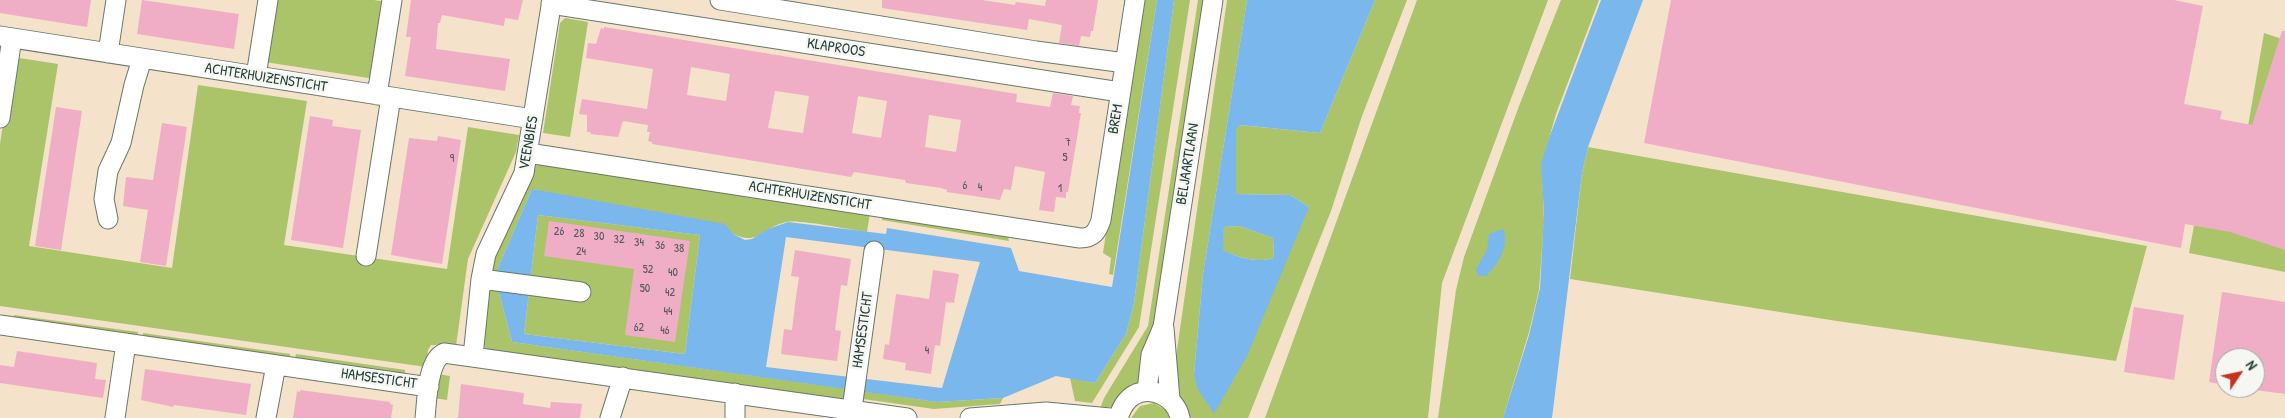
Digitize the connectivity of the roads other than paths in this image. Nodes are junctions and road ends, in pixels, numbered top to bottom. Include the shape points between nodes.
1 (116, 0) edge
2 (268, 0) edge
3 (392, 0) edge
4 (720, 0) edge
5 (1135, 0) edge
6 (1213, 0) edge
7 (551, 2) edge
8 (6, 37) edge
9 (108, 54) junction
10 (142, 59) junction
11 (1125, 63) junction
12 (256, 76) junction
13 (1120, 92) junction
14 (384, 96) junction
15 (0, 118) edge
16 (533, 120) junction
17 (528, 153) junction
18 (108, 219) dead end
19 (1092, 236) joint
20 (874, 251) dead end
21 (366, 256) dead end
22 (488, 279) junction
23 (581, 292) dead end
24 (0, 325) edge
25 (1163, 327) junction
26 (126, 343) junction
27 (473, 356) junction
28 (276, 365) junction
29 (623, 377) junction
30 (429, 387) junction
31 (1148, 391) junction
32 (735, 393) junction
33 (1170, 399) junction
34 (853, 403) junction
35 (1072, 416) edge
36 (115, 418) edge
37 (266, 418) edge
38 (425, 418) edge
39 (610, 418) edge
40 (735, 418) edge
41 (907, 418) edge
42 (970, 418) edge
43 (1110, 418) edge
44 (1118, 418) edge
45 (1180, 418) edge

1 - 9 street
2 - 12 street
3 - 14 street
4 - 11 street, KLAPROOS
5 - 11 street, BREM
6 - 25 street, BELJAARTLAAN
7 - 13 street, KLAPROOS
7 - 16 street, VEENBIES
8 - 9 street, ACHTERHUIZENSTICHT
8 - 15 street, ACHTERHUIZENSTICHT
9 - 10 street, ACHTERHUIZENSTICHT
10 - 12 street, ACHTERHUIZENSTICHT
10 - 18 street via 121,143 108,172 104,199
11 - 13 street, BREM
12 - 14 street, ACHTERHUIZENSTICHT
13 - 19 street, BREM via 1101,220
14 - 16 street, ACHTERHUIZENSTICHT
14 - 21 street
16 - 17 street, VEENBIES
17 - 19 street, ACHTERHUIZENSTICHT via 1080,238
17 - 22 street, VEENBIES via 524,174 486,254
20 - 34 street, HAMSESTICHT
22 - 23 street
22 - 27 street, VEENBIES
24 - 26 street, HAMSESTICHT
25 - 31 street, BELJAARTLAAN via 1152,355
25 - 33 street, BELJAARTLAAN
26 - 28 street, HAMSESTICHT
26 - 36 street
27 - 29 street, HAMSESTICHT
27 - 30 street, HAMSESTICHT via 444,353 438,356 433,364
28 - 30 street, HAMSESTICHT
28 - 37 street
29 - 32 street, HAMSESTICHT
29 - 39 street
30 - 38 street
31 - 33 street
31 - 44 street via 1134,396 1123,406
32 - 34 street, HAMSESTICHT
32 - 40 street
33 - 45 street via 1179,410
34 - 41 street, HAMSESTICHT
35 - 42 street via 1046,412
35 - 43 street

